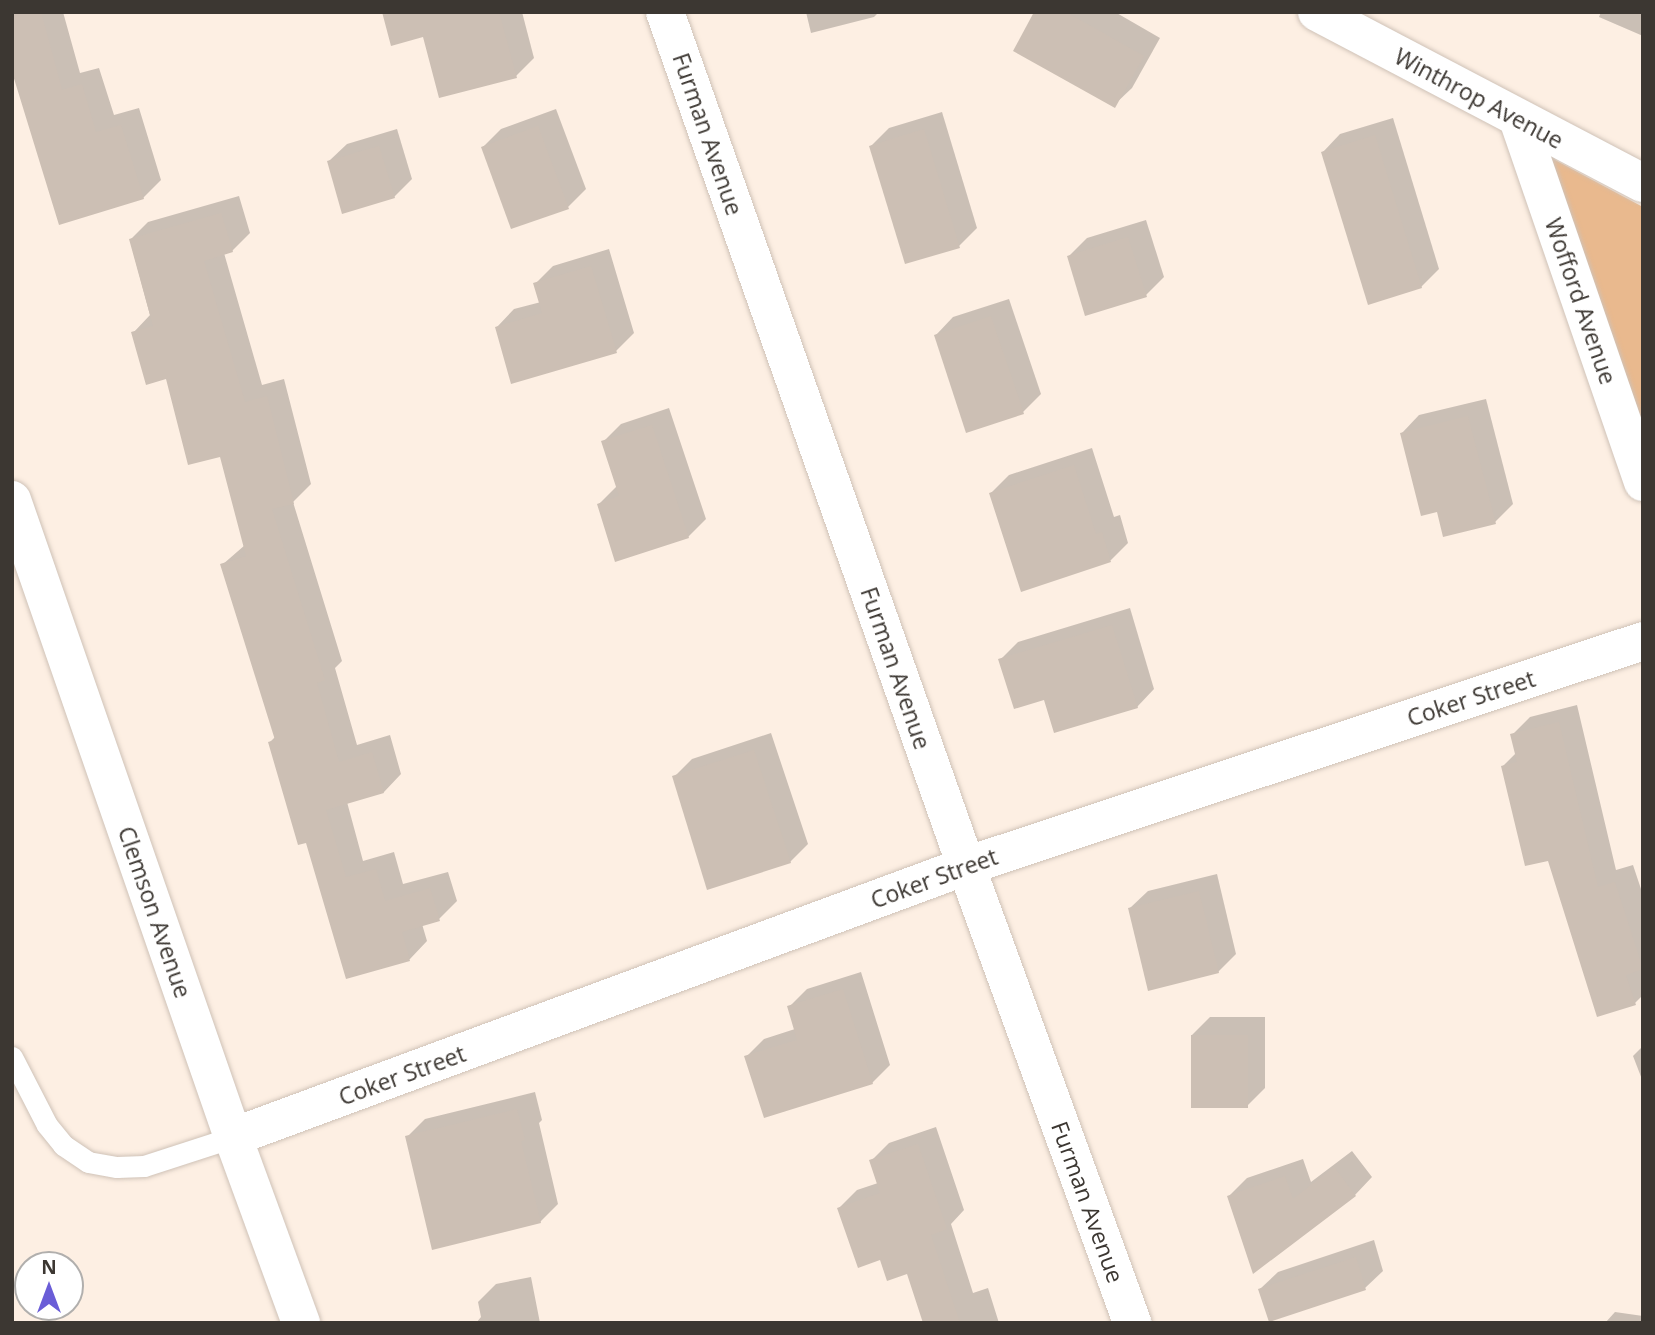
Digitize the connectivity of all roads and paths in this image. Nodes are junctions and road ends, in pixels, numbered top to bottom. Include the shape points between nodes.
1 (665, 12) edge
2 (1317, 12) edge
3 (1518, 119) junction
4 (1643, 183) edge
5 (1643, 482) edge
6 (12, 500) edge
7 (1643, 641) edge
8 (966, 866) junction
9 (12, 1057) edge
10 (233, 1138) junction
11 (301, 1323) edge
12 (1132, 1323) edge

1 - 8 street, Furman Avenue
2 - 3 street, Winthrop Avenue
3 - 4 street, Winthrop Avenue
3 - 5 street, Wofford Avenue
6 - 10 street, Clemson Avenue
7 - 8 street, Coker Street
8 - 10 street, Coker Street
8 - 12 street, Furman Avenue
9 - 10 lane via 47,1125 63,1145 88,1162 144,1166
10 - 11 street, Clemson Avenue

